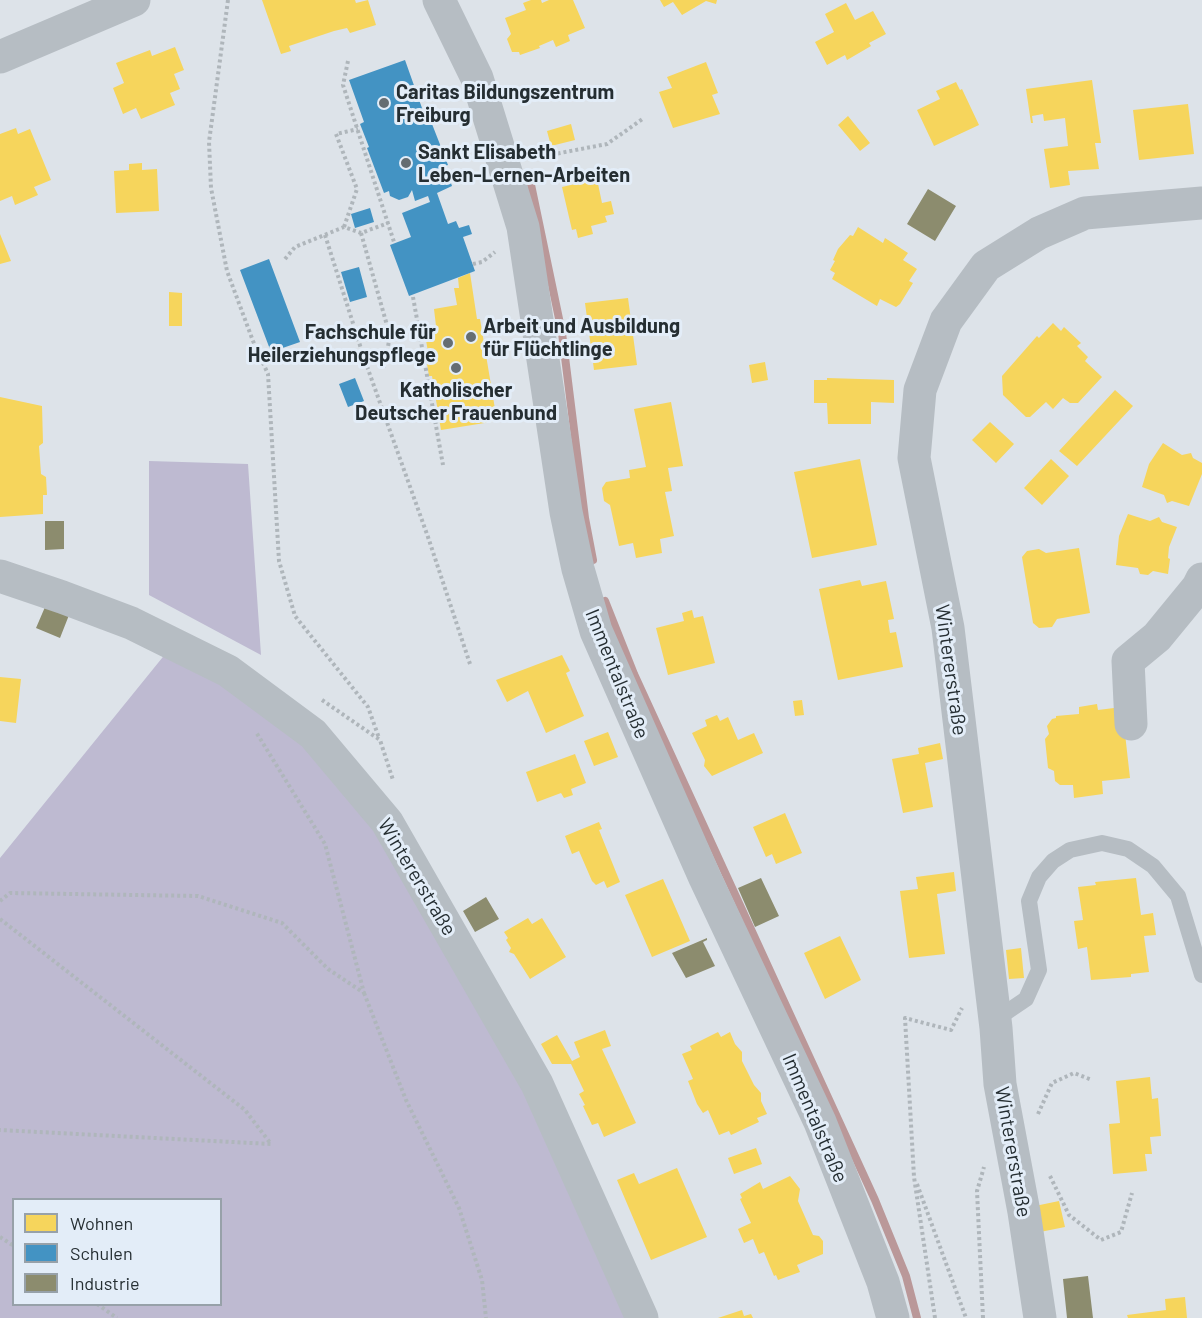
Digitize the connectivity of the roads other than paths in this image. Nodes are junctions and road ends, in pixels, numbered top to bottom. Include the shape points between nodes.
1 (134, 0) edge
2 (439, 0) edge
3 (0, 57) edge
4 (1202, 203) edge
5 (0, 576) edge
6 (1202, 579) edge
7 (1131, 724) dead end
8 (1202, 975) edge
9 (995, 1020) junction
10 (642, 1318) edge
11 (894, 1318) edge
12 (1040, 1318) edge

1 - 3 street
2 - 11 street, Immentalstraße via 477,78 523,227 566,512 596,632 705,878 820,1122
4 - 9 street, Wintererstraße via 1085,213 1039,233 986,266 946,321 920,390 914,458 948,628
5 - 10 street, Wintererstraße via 131,623 228,671 313,734 387,822 537,1084
6 - 7 street via 1157,638 1128,661
8 - 9 lane via 1178,896 1153,866 1128,849 1102,843 1070,850 1039,877 1029,901 1039,970 1026,999
9 - 12 street, Wintererstraße via 1000,1084

